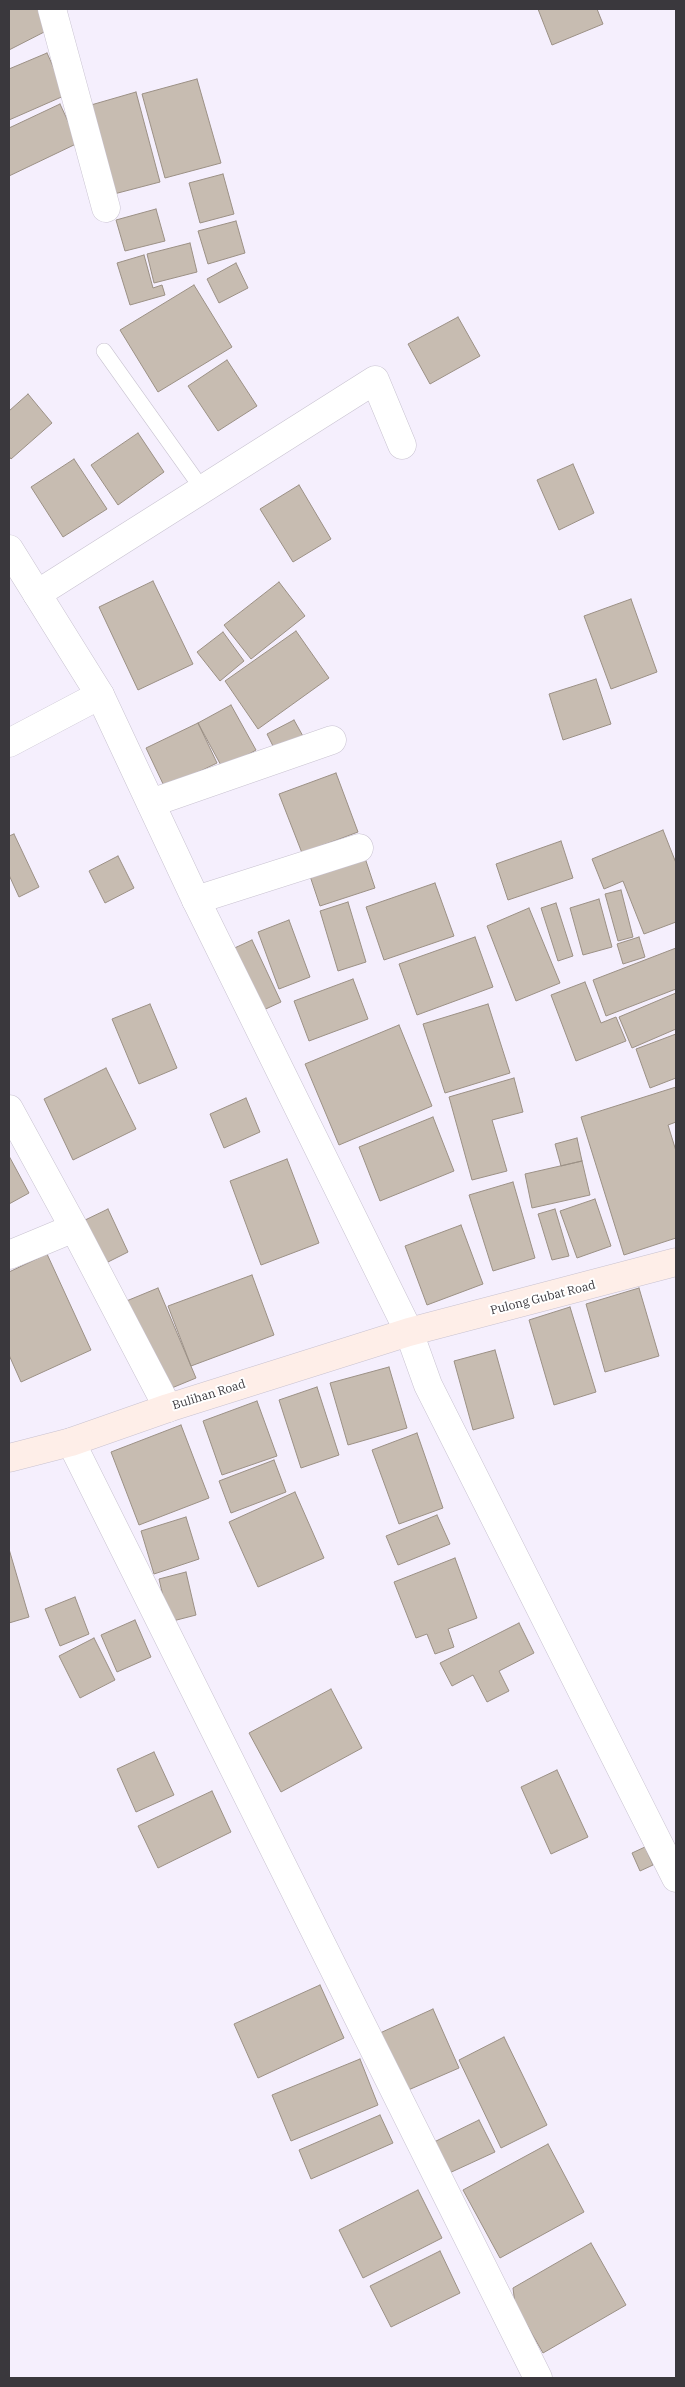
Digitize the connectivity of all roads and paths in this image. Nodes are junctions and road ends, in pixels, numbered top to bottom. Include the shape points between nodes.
1 (52, 9) edge
2 (106, 208) dead end
3 (104, 351) dead end
4 (402, 445) dead end
5 (203, 490) junction
6 (9, 549) edge
7 (37, 594) junction
8 (100, 695) junction
9 (332, 740) dead end
10 (9, 743) edge
11 (151, 803) junction
12 (359, 848) dead end
13 (196, 900) junction
14 (9, 1109) edge
15 (74, 1228) junction
16 (9, 1255) edge
17 (676, 1262) edge
18 (409, 1332) junction
19 (168, 1408) junction
20 (71, 1442) junction
21 (9, 1458) edge
22 (676, 1878) edge
23 (538, 2378) edge

1 - 2 street
3 - 5 lane
4 - 5 street via 375,380
5 - 7 street
6 - 7 street
7 - 8 street
8 - 10 street
8 - 11 street
9 - 11 street
11 - 13 street
12 - 13 street
13 - 18 street
14 - 15 street
15 - 16 street
15 - 19 street
17 - 18 main road, Pulong Gubat Road
18 - 19 main road, Bulihan Road
18 - 22 street via 428,1385
19 - 20 main road, Bulihan Road
20 - 21 main road, Bulihan Road
20 - 23 street

